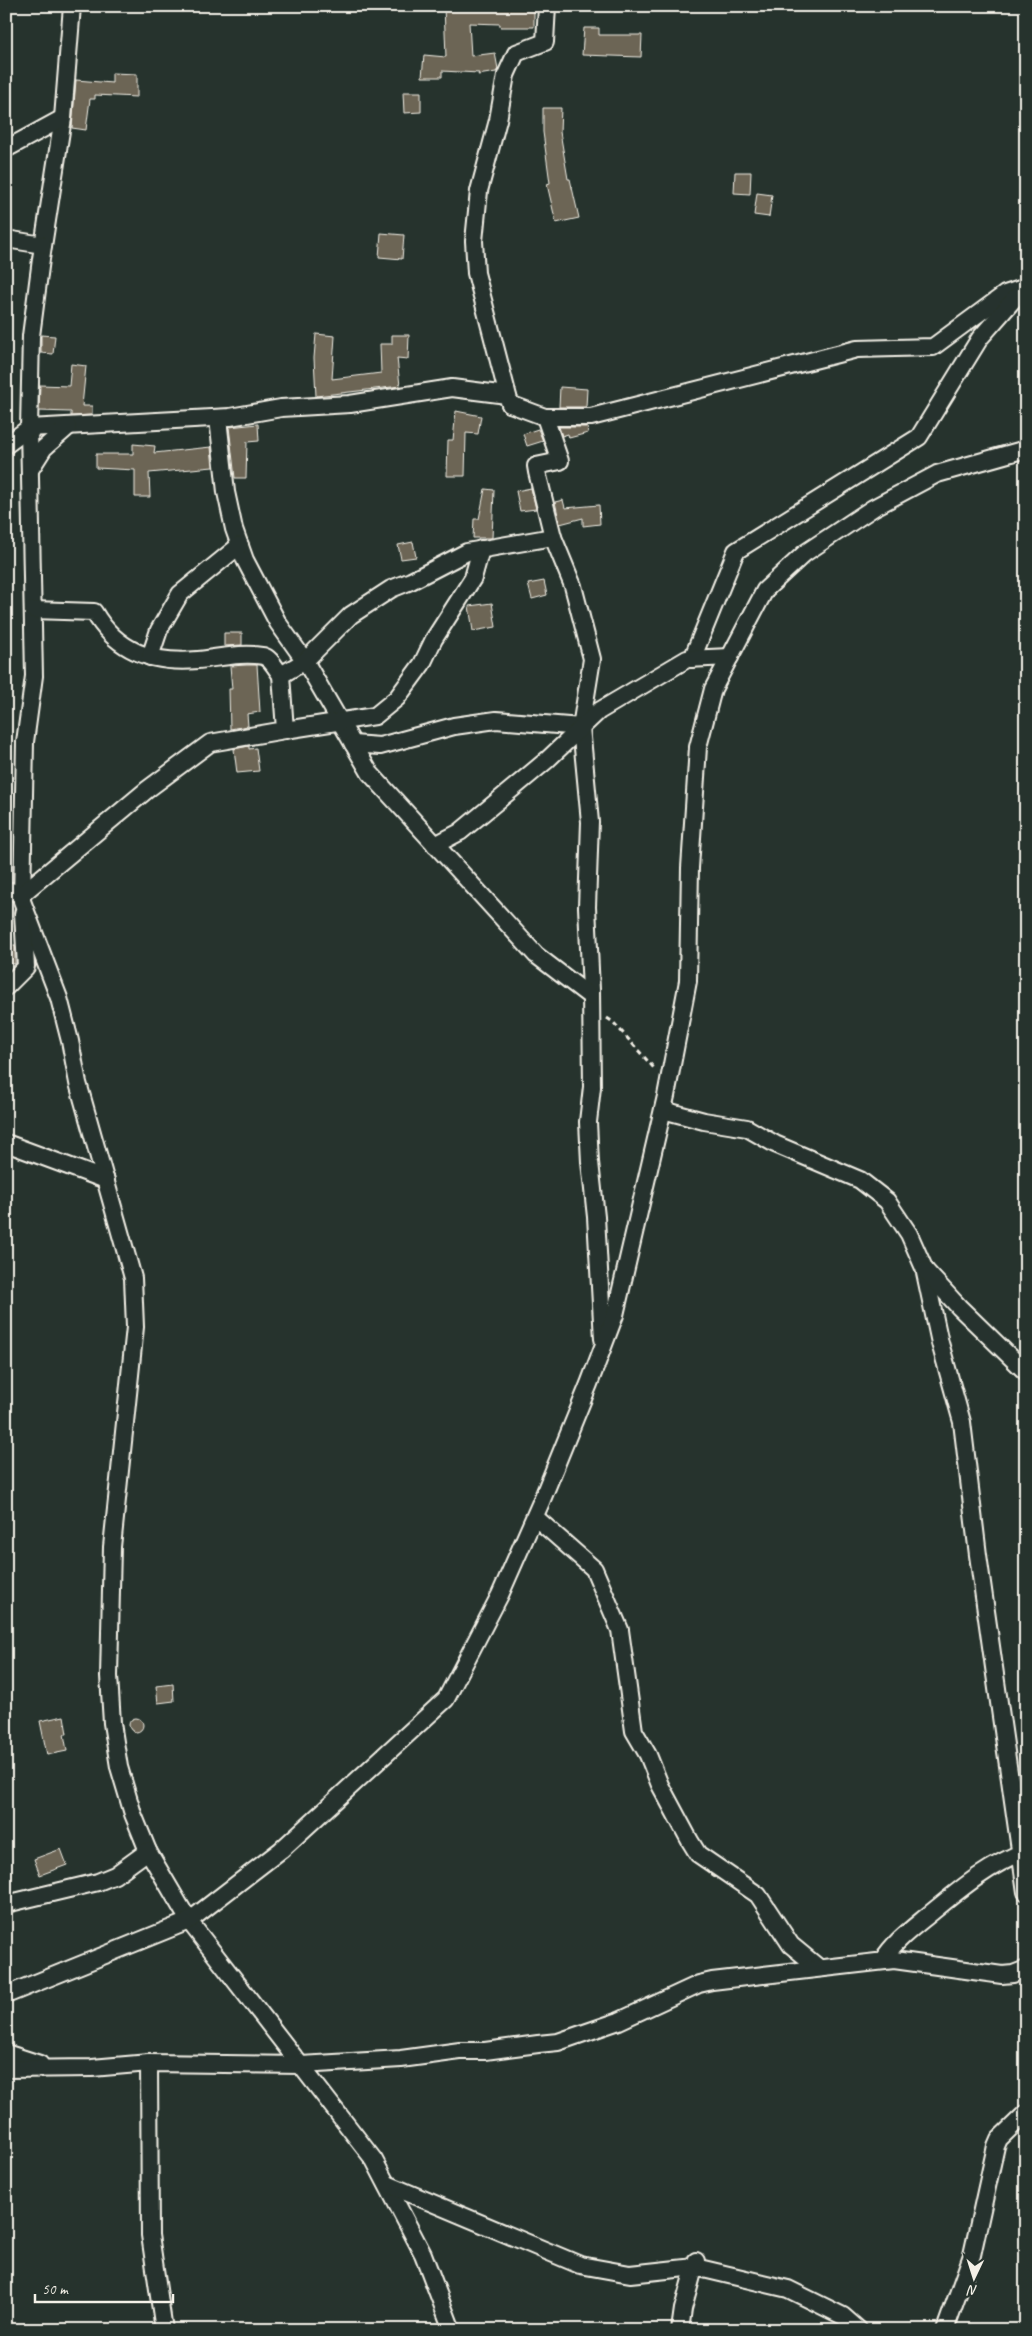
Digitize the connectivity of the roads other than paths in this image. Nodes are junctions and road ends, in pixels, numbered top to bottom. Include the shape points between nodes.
1 (72, 6) edge
2 (547, 6) edge
3 (63, 118) junction
4 (6, 149) edge
5 (6, 239) edge
6 (43, 245) junction
7 (1025, 287) edge
8 (510, 404) junction
9 (546, 417) junction
10 (218, 418) junction
11 (68, 427) junction
12 (29, 428) junction
13 (6, 446) edge
14 (1026, 448) edge
15 (30, 471) junction
16 (553, 537) junction
17 (240, 545) junction
18 (481, 550) junction
19 (33, 610) junction
20 (150, 657) junction
21 (730, 657) junction
22 (692, 659) junction
23 (305, 661) junction
24 (281, 676) junction
25 (340, 722) junction
26 (581, 727) junction
27 (285, 730) junction
28 (352, 744) junction
29 (435, 845) junction
30 (6, 890) edge
31 (22, 897) junction
32 (6, 987) edge
33 (591, 1003) junction
34 (663, 1110) junction
35 (6, 1143) edge
36 (106, 1180) junction
37 (924, 1268) junction
38 (603, 1345) junction
39 (1026, 1372) edge
40 (535, 1516) junction
41 (148, 1851) junction
42 (1023, 1852) edge
43 (1026, 1892) edge
44 (6, 1904) edge
45 (189, 1921) junction
46 (882, 1961) junction
47 (819, 1968) junction
48 (1026, 1969) edge
49 (6, 1995) edge
50 (6, 2053) edge
51 (149, 2063) junction
52 (301, 2065) junction
53 (54, 2068) junction
54 (6, 2069) edge
55 (1026, 2113) edge
56 (387, 2184) junction
57 (696, 2264) junction
58 (164, 2330) edge
59 (452, 2330) edge
60 (680, 2330) edge
61 (858, 2330) edge
62 (946, 2330) edge

1 - 3 street
2 - 8 street via 545,42 516,53 506,75 475,218 476,273
3 - 4 street
3 - 6 street
5 - 6 street
6 - 12 street via 31,336
7 - 9 street via 1005,294 933,347 857,349 591,416
7 - 22 street via 980,338 919,437 736,551
8 - 9 street
8 - 10 street via 507,395 452,388 350,404 281,408
9 - 16 street via 560,461 536,466
10 - 11 street
10 - 17 street via 222,471
11 - 12 street
11 - 15 street via 44,448
12 - 13 street
12 - 15 street
14 - 21 street via 937,474 873,508 805,553 765,590
15 - 19 street
16 - 18 street
16 - 26 street via 573,586 592,659
17 - 20 street via 180,594 159,630
17 - 23 street via 278,623
18 - 23 street via 467,552 391,589 351,615
18 - 25 street via 472,578 422,664 397,698 375,716
19 - 20 street via 94,612 102,625 123,645
19 - 31 street via 34,676 25,742
20 - 24 street via 170,661 264,656
21 - 22 street
21 - 34 street via 713,689 698,747 690,868 688,981
22 - 26 street via 599,711
23 - 24 street
23 - 25 street
24 - 27 street
25 - 27 street
25 - 28 street
26 - 28 street via 496,720 454,726 380,746
26 - 29 street via 547,760 460,832
26 - 33 street via 590,822 586,907
27 - 31 street via 210,743 148,789
28 - 29 street via 370,772
29 - 33 street via 536,955
30 - 31 street
31 - 32 street via 26,967
31 - 36 street via 59,998 78,1083
33 - 38 street via 592,1087 588,1122
34 - 37 street via 747,1128 860,1180 887,1201 909,1234
34 - 38 street via 615,1315
35 - 36 street
36 - 41 street via 133,1278 136,1327 112,1547 111,1714 119,1767
37 - 39 street
37 - 42 street via 962,1422 978,1555
38 - 40 street
40 - 45 street via 500,1595 446,1699 281,1850
40 - 47 street via 594,1569 620,1630 634,1732 698,1854 758,1895 791,1945
41 - 44 street via 115,1875 98,1882
41 - 45 street
42 - 43 street
42 - 46 street via 962,1886 894,1943
45 - 49 street
45 - 52 street
46 - 47 street
46 - 48 street via 1002,1975
47 - 52 street via 699,1984 637,2014 558,2042 402,2059
50 - 53 street
51 - 52 street
51 - 53 street
51 - 58 street via 150,2235
52 - 56 street via 357,2136
53 - 54 street
55 - 62 street via 996,2146 972,2255
56 - 57 street via 580,2265 630,2274
56 - 59 street via 423,2254
57 - 60 street
57 - 61 street via 788,2289 843,2316

